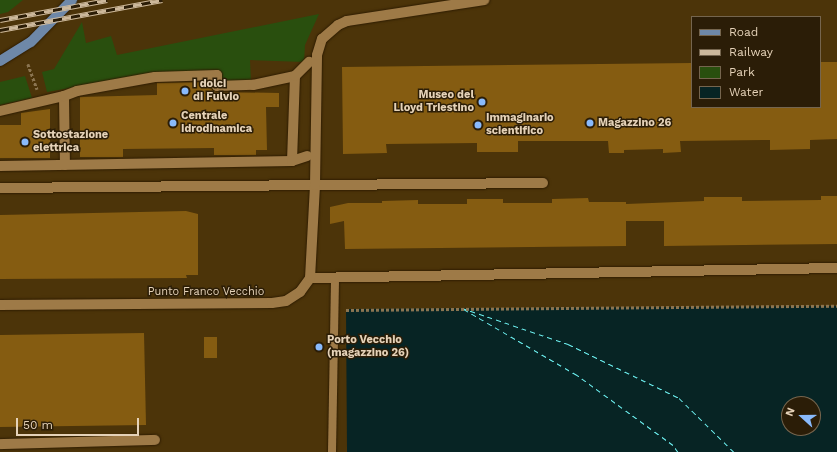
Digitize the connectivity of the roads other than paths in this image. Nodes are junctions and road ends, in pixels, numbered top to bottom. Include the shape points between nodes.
1 (72, 0) edge
2 (484, 0) edge
3 (0, 61) edge
4 (309, 62) dead end
5 (295, 76) junction
6 (64, 96) junction
7 (0, 111) edge
8 (307, 156) dead end
9 (292, 161) junction
10 (65, 165) junction
11 (0, 166) edge
12 (543, 183) dead end
13 (315, 185) junction
14 (0, 188) edge
15 (837, 268) edge
16 (335, 277) junction
17 (310, 278) junction
18 (0, 305) edge
19 (155, 440) dead end
20 (0, 444) edge
21 (332, 452) edge

1 - 3 main road via 30,42
2 - 13 street via 347,21 322,39 317,55
4 - 5 street
5 - 6 street via 253,85 217,86 217,75 155,77 77,91
5 - 9 street
6 - 7 street via 41,98
6 - 10 street
8 - 9 street
9 - 10 street
10 - 11 street
12 - 13 street
13 - 14 street
13 - 17 street
15 - 16 street
16 - 17 street
16 - 21 lane
17 - 18 street, Punto Franco Vecchio via 300,292 286,300 272,303
19 - 20 street

